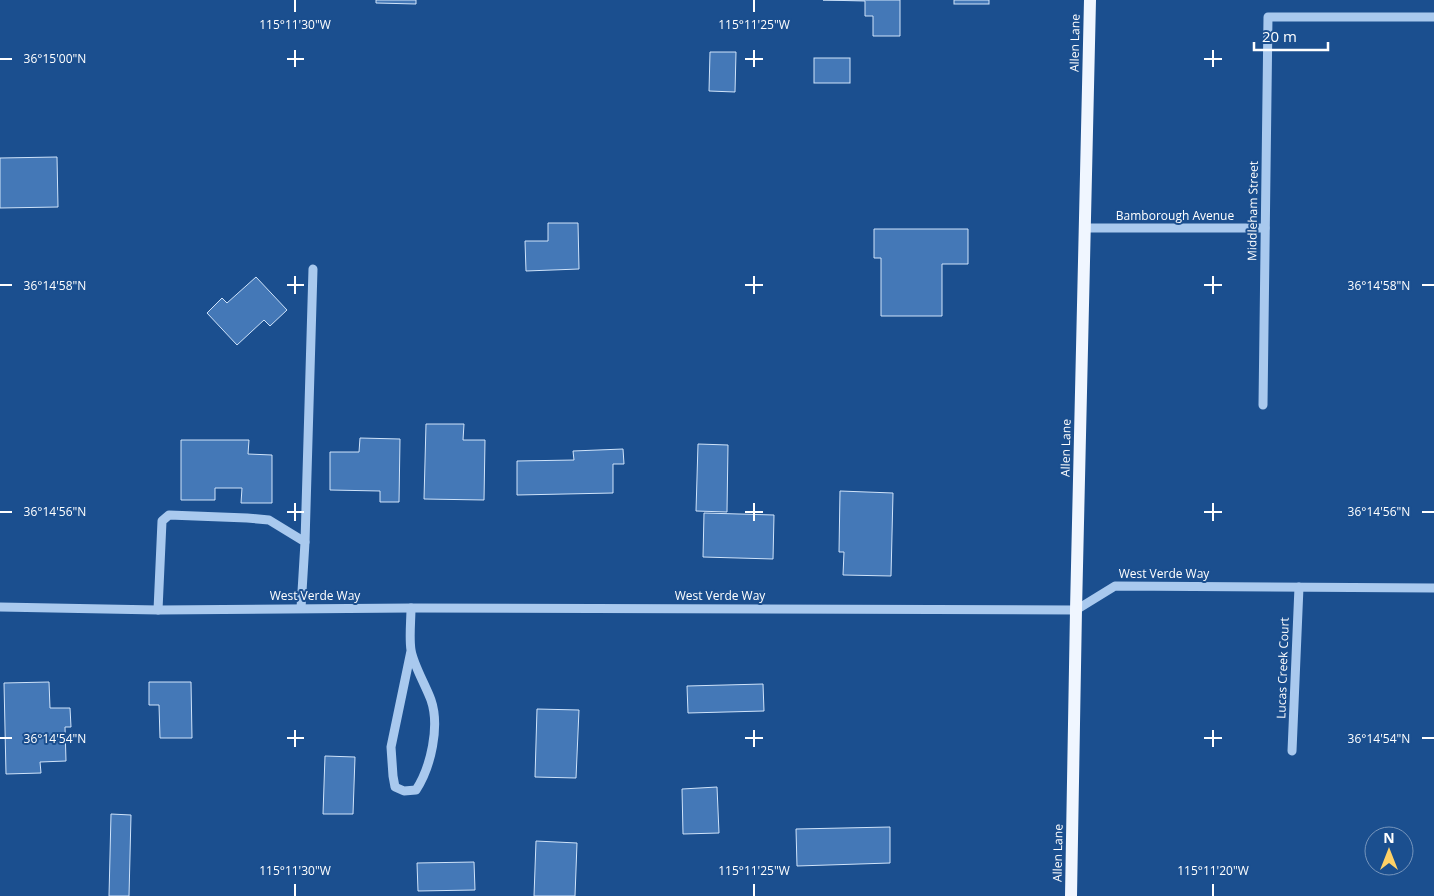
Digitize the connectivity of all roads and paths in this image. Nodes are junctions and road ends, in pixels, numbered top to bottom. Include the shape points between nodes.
1 (1090, 0) edge
2 (1434, 17) edge
3 (1085, 228) junction
4 (1266, 228) junction
5 (313, 269) dead end
6 (1263, 405) dead end
7 (305, 542) junction
8 (1298, 587) junction
9 (1434, 588) edge
10 (0, 607) edge
11 (301, 608) junction
12 (411, 608) junction
13 (158, 610) junction
14 (1076, 610) junction
15 (411, 651) junction
16 (1292, 751) dead end
17 (1071, 896) edge

1 - 3 main road, Allen Lane
2 - 4 street, Middleham Street via 1268,17
3 - 4 street, Bamborough Avenue
3 - 14 main road, Allen Lane
4 - 6 street, Middleham Street
5 - 7 street
7 - 11 street
7 - 13 street via 269,520 169,515 162,521
8 - 9 street, West Verde Way
8 - 14 street, West Verde Way via 1115,586
8 - 16 street, Lucas Creek Court
10 - 13 street, West Verde Way
11 - 12 street, West Verde Way
11 - 13 street, West Verde Way
12 - 14 street, West Verde Way
12 - 15 street
14 - 17 main road, Allen Lane
15 - 15 street via 436,723 422,781 416,790 404,791 395,787 391,747

